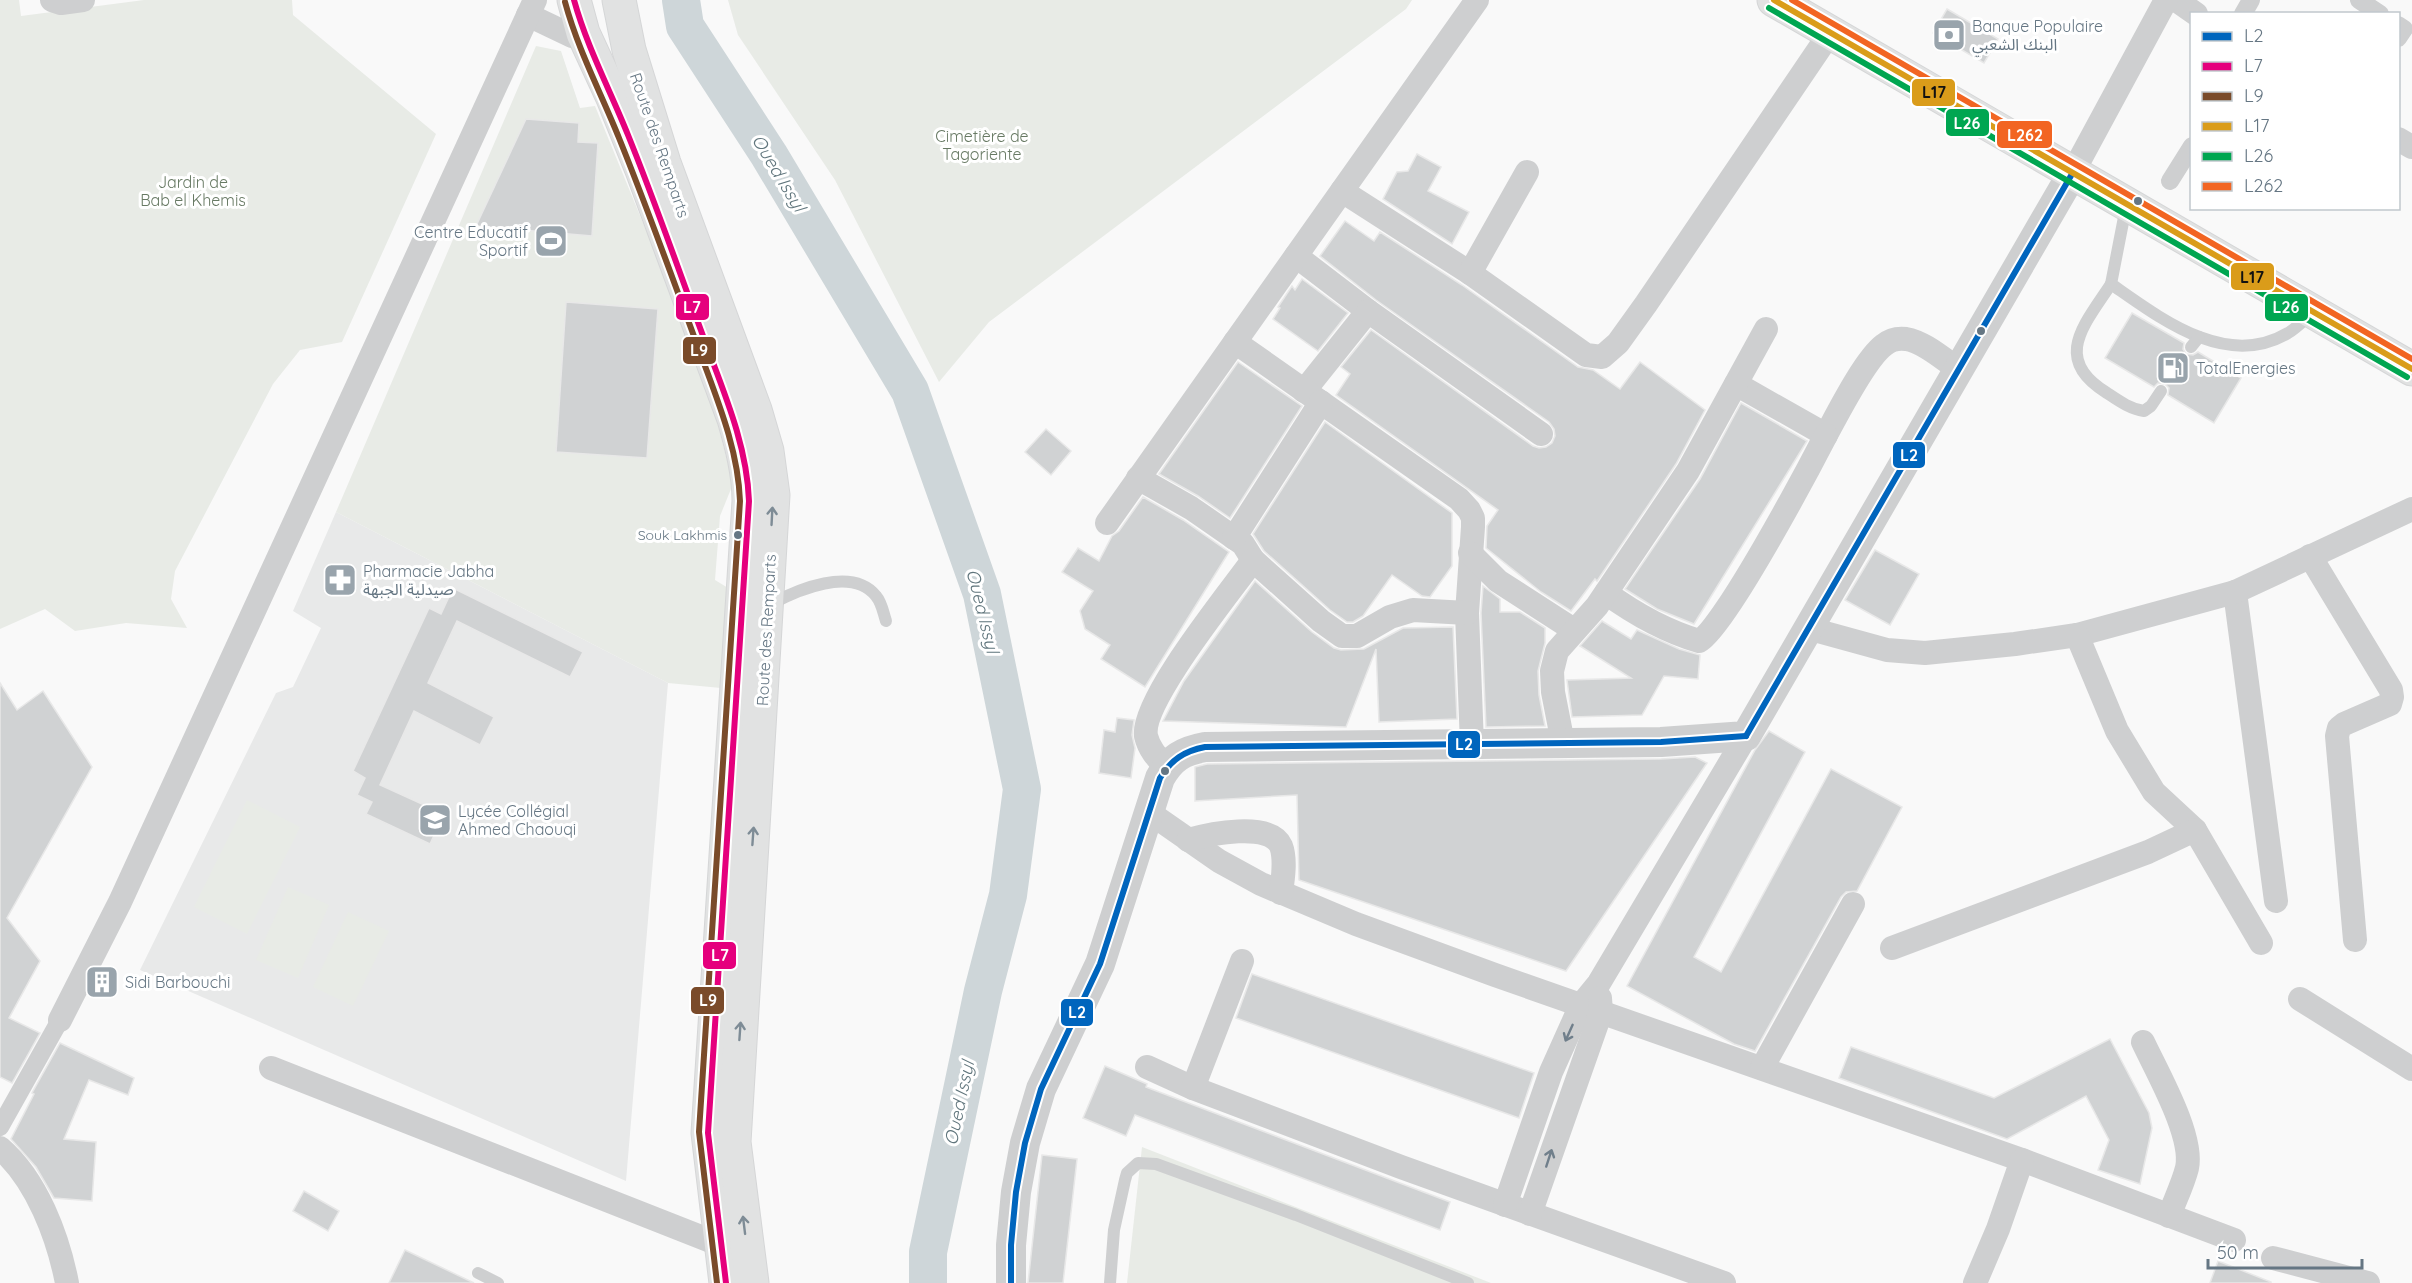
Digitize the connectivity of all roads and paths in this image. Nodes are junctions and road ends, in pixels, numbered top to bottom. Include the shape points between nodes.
1 (52, 0) edge
2 (82, 0) edge
3 (574, 0) edge
4 (593, 0) edge
5 (619, 0) edge
6 (1477, 0) edge
7 (1774, 0) edge
8 (2166, 0) edge
9 (2176, 0) edge
10 (2359, 0) edge
11 (532, 8) edge
12 (2193, 12) edge
13 (2377, 12) edge
14 (583, 33) junction
15 (1830, 33) junction
16 (613, 98) junction
17 (2190, 149) edge
18 (1527, 172) dead end
19 (2072, 174) junction
20 (2170, 182) dead end
21 (1342, 191) junction
22 (2126, 205) junction
23 (1296, 256) junction
24 (1470, 273) junction
25 (2111, 284) junction
26 (1368, 311) junction
27 (2313, 312) junction
28 (1766, 329) dead end
29 (2199, 337) junction
30 (1235, 342) junction
31 (2191, 347) dead end
32 (1958, 369) junction
33 (2412, 369) edge
34 (1736, 384) junction
35 (2161, 391) dead end
36 (1312, 397) junction
37 (1541, 434) dead end
38 (1826, 435) junction
39 (1138, 478) junction
40 (2412, 509) edge
41 (1107, 523) dead end
42 (1234, 538) junction
43 (1470, 553) junction
44 (2310, 556) junction
45 (1253, 560) junction
46 (2235, 592) junction
47 (1606, 593) junction
48 (754, 610) junction
49 (1467, 613) junction
50 (886, 621) dead end
51 (1808, 628) junction
52 (1574, 630) junction
53 (2077, 635) junction
54 (1746, 736) junction
55 (1563, 743) junction
56 (1472, 745) junction
57 (1166, 767) junction
58 (1150, 813) junction
59 (2195, 830) junction
60 (1188, 840) junction
61 (1281, 893) junction
62 (2276, 901) dead end
63 (1852, 904) dead end
64 (2355, 940) dead end
65 (2261, 943) dead end
66 (1892, 948) dead end
67 (1242, 961) dead end
68 (2300, 999) dead end
69 (1591, 1008) junction
70 (60, 1020) joint
71 (2143, 1042) dead end
72 (1147, 1067) dead end
73 (270, 1068) dead end
74 (1761, 1068) junction
75 (2412, 1069) edge
76 (1193, 1088) junction
77 (0, 1127) edge
78 (0, 1148) edge
79 (2022, 1160) junction
80 (1505, 1205) junction
81 (1530, 1214) junction
82 (2169, 1216) junction
83 (2234, 1240) dead end
84 (721, 1245) junction
85 (2272, 1258) dead end
86 (478, 1273) dead end
87 (67, 1283) edge
88 (498, 1283) edge
89 (726, 1283) edge
90 (752, 1283) edge
91 (1011, 1283) edge
92 (1110, 1283) edge
93 (1468, 1283) edge
94 (1724, 1283) edge
95 (1975, 1283) edge
96 (2368, 1283) edge

1 - 2 street
3 - 14 main road, Route des Remparts
4 - 16 main road
48 -> 5 main road, Route des Remparts via 773,495 764,438 664,163 634,68
6 - 21 street
7 - 15 main road
8 - 19 street
9 - 12 street
10 - 13 street
11 - 14 street via 572,36
11 - 70 street via 120,902
14 - 16 main road, Route des Remparts
15 - 19 main road
15 - 24 street via 1609,353 1597,358 1586,355
16 - 48 main road, Route des Remparts via 742,445
17 - 20 street
18 - 24 street
19 - 22 main road
19 - 32 street
21 - 23 street
21 - 24 street
22 - 25 lane
22 - 27 main road
23 - 26 street
23 - 30 street
25 - 29 lane
25 - 35 lane via 2080,335 2076,359 2080,368 2101,390 2136,410 2144,411 2151,406
26 - 36 street
26 - 37 street
27 - 29 lane via 2288,333 2268,341 2235,346
27 - 33 main road
28 - 34 street
29 - 31 lane
30 - 36 street
30 - 39 street
32 - 38 street via 1919,344 1907,339 1892,340 1882,346 1861,375
32 - 51 street
34 - 38 street
34 - 47 street via 1688,471
36 - 42 street
36 - 43 street via 1459,499 1473,518
38 - 47 street via 1795,494 1706,638 1699,641 1672,633
39 - 41 street
39 - 42 street
40 - 44 street
42 - 45 street
43 - 49 street
43 - 52 street via 1498,581
44 - 46 street
44 - 64 street via 2392,697 2390,704 2344,724 2337,736
45 - 49 street via 1321,621 1347,638 1400,613
45 - 57 street via 1153,705 1146,735 1153,753
46 - 53 street
46 - 62 street
47 - 52 street
48 - 50 lane via 822,583 853,584 874,593
48 - 84 main road, Route des Remparts via 708,1133
90 -> 48 main road, Route des Remparts via 734,1142
49 - 56 street
51 - 53 street via 1887,650 1925,653
51 - 54 street
52 - 55 street via 1557,651 1552,671
53 - 59 street via 2117,731 2154,792
54 - 55 street
54 - 69 street via 1599,983
55 - 56 street
56 - 57 street via 1205,747 1188,750
57 - 58 street
58 - 60 street
58 - 91 street via 1100,964 1041,1089 1028,1132 1016,1192
59 - 65 street
59 - 66 street via 2148,852
60 - 61 street
60 - 61 street via 1224,832 1267,833 1282,848
61 - 69 street
63 - 74 street
67 - 76 street
68 - 75 street
69 - 74 street
69 -> 80 street via 1551,1072
81 -> 69 street
70 - 77 street
71 - 82 street via 2176,1113 2188,1154 2187,1168
72 - 76 street
73 - 84 street
74 - 79 street
76 - 80 street
78 - 87 street via 34,1190 53,1232
79 - 82 street
79 - 95 street
80 - 81 street
81 - 94 street
82 - 83 street
84 - 89 main road, Route des Remparts
85 - 96 street
86 - 88 lane
92 - 93 lane via 1114,1230 1125,1180 1138,1163 1156,1164

